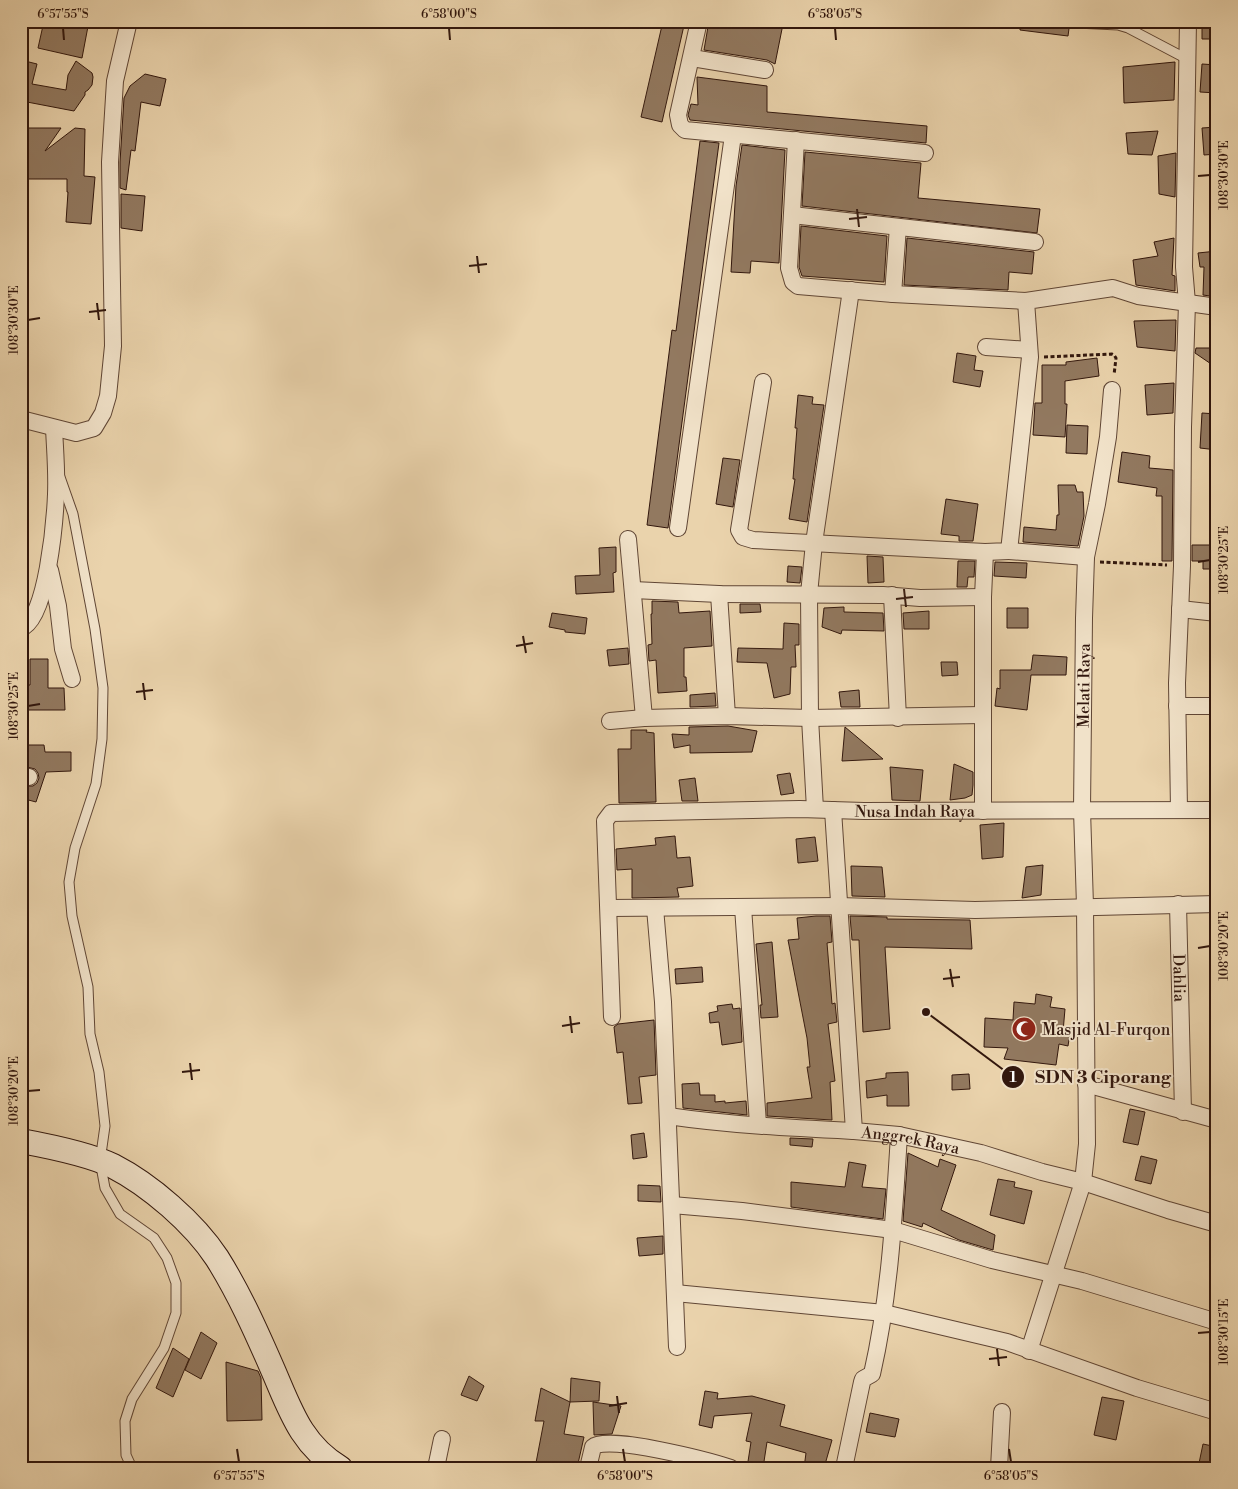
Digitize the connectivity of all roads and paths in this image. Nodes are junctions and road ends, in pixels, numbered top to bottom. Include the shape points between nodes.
1 (129, 21) edge
2 (699, 21) edge
3 (1188, 21) edge
4 (1076, 23) dead end
5 (692, 58) junction
6 (1187, 59) junction
7 (764, 70) dead end
8 (733, 134) junction
9 (796, 140) junction
10 (925, 153) dead end
11 (792, 215) junction
12 (898, 227) junction
13 (1035, 242) dead end
14 (851, 290) junction
15 (893, 294) junction
16 (1026, 301) junction
17 (1187, 303) junction
18 (1217, 307) edge
19 (986, 348) dead end
20 (1029, 354) junction
21 (1116, 358) dead end
22 (763, 382) dead end
23 (1112, 390) dead end
24 (21, 419) edge
25 (54, 428) junction
26 (56, 465) junction
27 (678, 528) dead end
28 (628, 539) dead end
29 (814, 543) junction
30 (1009, 551) junction
31 (986, 552) junction
32 (1087, 559) junction
33 (49, 565) junction
34 (1182, 566) junction
35 (633, 590) junction
36 (719, 594) junction
37 (809, 594) junction
38 (892, 595) junction
39 (983, 597) junction
40 (1180, 609) junction
41 (1217, 613) edge
42 (21, 628) edge
43 (72, 679) dead end
44 (1177, 706) junction
45 (1217, 706) edge
46 (982, 715) junction
47 (726, 716) junction
48 (644, 718) junction
49 (810, 718) junction
50 (898, 718) junction
51 (610, 721) dead end
52 (816, 809) junction
53 (833, 810) junction
54 (1082, 810) junction
55 (1179, 810) junction
56 (1217, 810) edge
57 (983, 811) junction
58 (1178, 904) junction
59 (1217, 904) edge
60 (839, 906) junction
61 (1085, 906) junction
62 (743, 907) junction
63 (609, 908) junction
64 (655, 908) junction
65 (612, 1018) dead end
66 (1086, 1084) junction
67 (1183, 1112) junction
68 (668, 1116) junction
69 (1217, 1120) edge
70 (758, 1124) junction
71 (854, 1130) junction
72 (899, 1135) junction
73 (21, 1141) edge
74 (100, 1161) junction
75 (1083, 1182) junction
76 (672, 1205) junction
77 (1217, 1224) edge
78 (893, 1230) junction
79 (1054, 1275) junction
80 (675, 1293) junction
81 (884, 1313) junction
82 (1217, 1322) edge
83 (677, 1348) dead end
84 (1029, 1351) junction
85 (1002, 1412) dead end
86 (1217, 1412) edge
87 (442, 1438) dead end
88 (334, 1465) edge
89 (726, 1467) edge
90 (132, 1468) edge
91 (436, 1468) edge
92 (588, 1468) edge
93 (844, 1468) edge
94 (999, 1468) edge

1 - 25 street via 115,81 110,162 112,346 108,396 94,428 76,433
2 - 5 street
3 - 6 street
4 - 6 lane via 1128,28
5 - 7 street
5 - 8 street via 678,115 680,125 684,130
6 - 17 street via 1184,267
8 - 9 street
8 - 27 street
9 - 10 street
9 - 11 street
11 - 12 street
11 - 14 street via 789,268 792,282 798,286
12 - 13 street
12 - 15 street
14 - 15 street
14 - 29 street
15 - 16 street
16 - 17 street via 1113,288 1138,296
16 - 20 street
17 - 18 street
17 - 34 street
19 - 20 street
20 - 21 path via 1112,354
20 - 30 street
22 - 29 street via 739,530 747,539
23 - 32 street, Melati Raya via 1108,438
24 - 25 street
25 - 26 street
26 - 33 street via 56,501
26 - 74 lane via 73,514 103,688 102,739 96,784 75,848 69,882 75,931 88,987 90,1034 99,1072 105,1126
28 - 35 street
29 - 31 street
29 - 37 street
30 - 31 street
30 - 32 street
31 - 39 street
32 - 34 path
32 - 54 street, Melati Raya
33 - 42 street via 39,604 31,622
33 - 43 street via 63,649
34 - 40 street
35 - 36 street
35 - 48 street
36 - 37 street
36 - 47 street
37 - 38 street
37 - 49 street
38 - 39 street
38 - 50 street
39 - 46 street
40 - 41 street
40 - 44 street
44 - 45 street
44 - 55 street
46 - 50 street
46 - 57 street
47 - 48 street
47 - 49 street
48 - 51 street
49 - 50 street
49 - 52 street
52 - 53 street, Nusa Indah Raya
52 - 63 street, Nusa Indah Raya via 609,815 605,820
53 - 57 street, Nusa Indah Raya
53 - 60 street, Anggrek Raya
54 - 55 street, Nusa Indah Raya
54 - 57 street, Nusa Indah Raya
54 - 61 street, Melati Raya
55 - 56 street, Nusa Indah Raya
58 - 59 street
58 - 61 street
58 - 67 street, Dahlia
60 - 61 street via 975,910
60 - 62 street
60 - 71 street, Anggrek Raya
61 - 66 street, Melati Raya
62 - 64 street
62 - 70 street
63 - 64 street
63 - 65 street
64 - 68 street
66 - 67 street
66 - 75 street, Melati Raya via 1087,1144
67 - 69 street
68 - 70 street
68 - 76 street
70 - 71 street
71 - 72 street, Anggrek Raya
72 - 75 street, Anggrek Raya via 982,1153
72 - 78 street
73 - 74 street
74 - 88 street via 146,1185 187,1222 216,1257 250,1317 295,1420 308,1442
74 - 90 lane via 105,1188 120,1214 154,1238 168,1258 176,1283 176,1313 164,1348 132,1399 125,1420 126,1455
75 - 77 street, Anggrek Raya
75 - 79 street, Melati Raya
76 - 78 street
76 - 80 street
78 - 79 street
78 - 81 street
79 - 82 street via 1082,1280
79 - 84 street, Melati Raya
80 - 81 street
80 - 83 street
81 - 84 street via 1007,1342
81 - 93 street via 872,1374 862,1382
84 - 86 street
85 - 94 street
87 - 91 street
89 - 92 street via 649,1448 598,1444 593,1448

